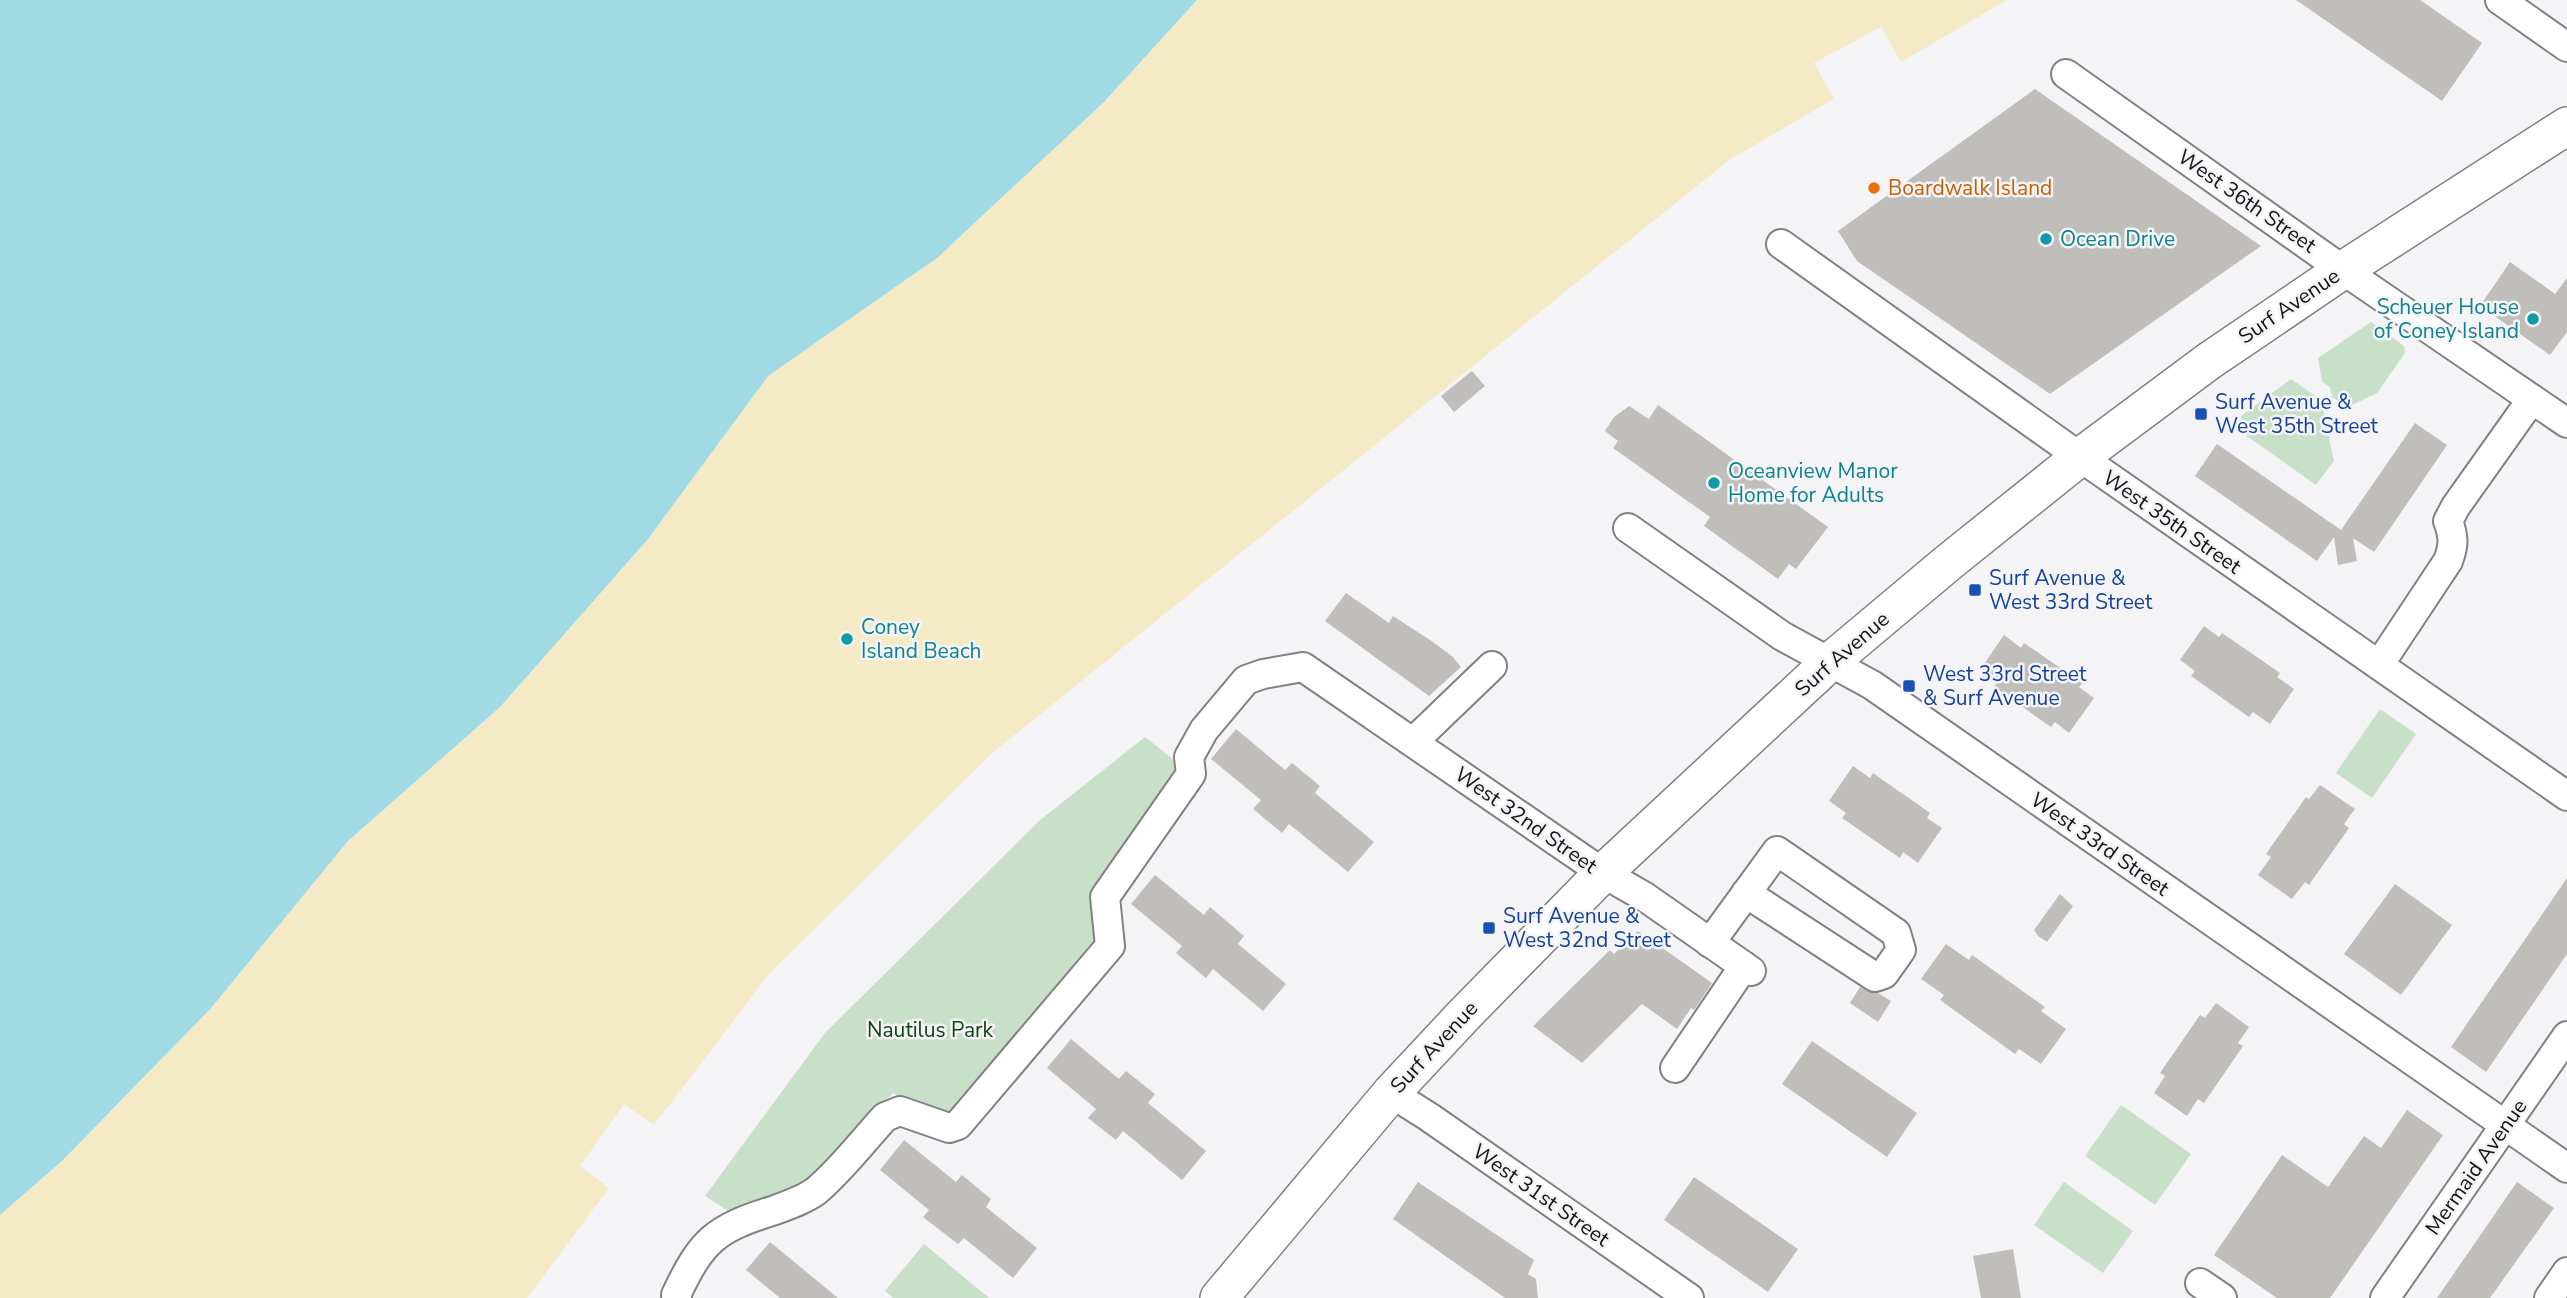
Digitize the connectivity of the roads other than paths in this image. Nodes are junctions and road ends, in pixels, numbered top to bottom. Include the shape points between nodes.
1 (2500, 0) edge
2 (2567, 47) edge
3 (2066, 74) dead end
4 (2567, 127) edge
5 (1781, 244) dead end
6 (2343, 270) junction
7 (2532, 399) junction
8 (2567, 423) edge
9 (2080, 457) junction
10 (1628, 528) dead end
11 (1831, 661) junction
12 (2379, 665) junction
13 (1492, 666) dead end
14 (1414, 741) junction
15 (2567, 796) edge
16 (1603, 873) junction
17 (1746, 893) junction
18 (1710, 943) junction
19 (2567, 1036) edge
20 (1675, 1068) dead end
21 (1391, 1093) junction
22 (2505, 1124) junction
23 (2567, 1168) edge
24 (2567, 1272) edge
25 (677, 1298) edge
26 (1219, 1298) edge
27 (1689, 1298) edge
28 (2385, 1298) edge
29 (2549, 1298) edge

1 - 2 street
3 - 6 street, West 36th Street
4 - 6 main road, Surf Avenue
5 - 9 street, West 35th Street
6 - 7 street, West 36th Street
6 - 9 main road, Surf Avenue
7 - 8 street, West 36th Street
7 - 12 street via 2456,506 2448,521 2454,537 2448,561
9 - 11 main road, Surf Avenue
9 - 12 street, West 35th Street
10 - 11 street, West 33rd Street via 1783,636
11 - 16 main road, Surf Avenue
11 - 22 street, West 33rd Street
12 - 15 street, West 35th Street
13 - 14 street
14 - 16 street, West 32nd Street
14 - 25 street, West 32nd Street via 1303,667 1246,680 1205,730 1189,757 1191,774 1105,897 1110,946 958,1125 949,1128 900,1111 886,1117 814,1192 735,1223 710,1239 689,1268
16 - 18 street, West 32nd Street
16 - 21 main road, Surf Avenue
17 - 17 street via 1777,850 1896,933 1902,950 1884,974 1875,977
17 - 18 street
18 - 20 street, West 32nd Street via 1747,969
19 - 22 street, Mermaid Avenue
21 - 26 main road, Surf Avenue
21 - 27 street, West 31st Street
22 - 23 street, West 33rd Street
22 - 28 street, Mermaid Avenue
24 - 29 street

